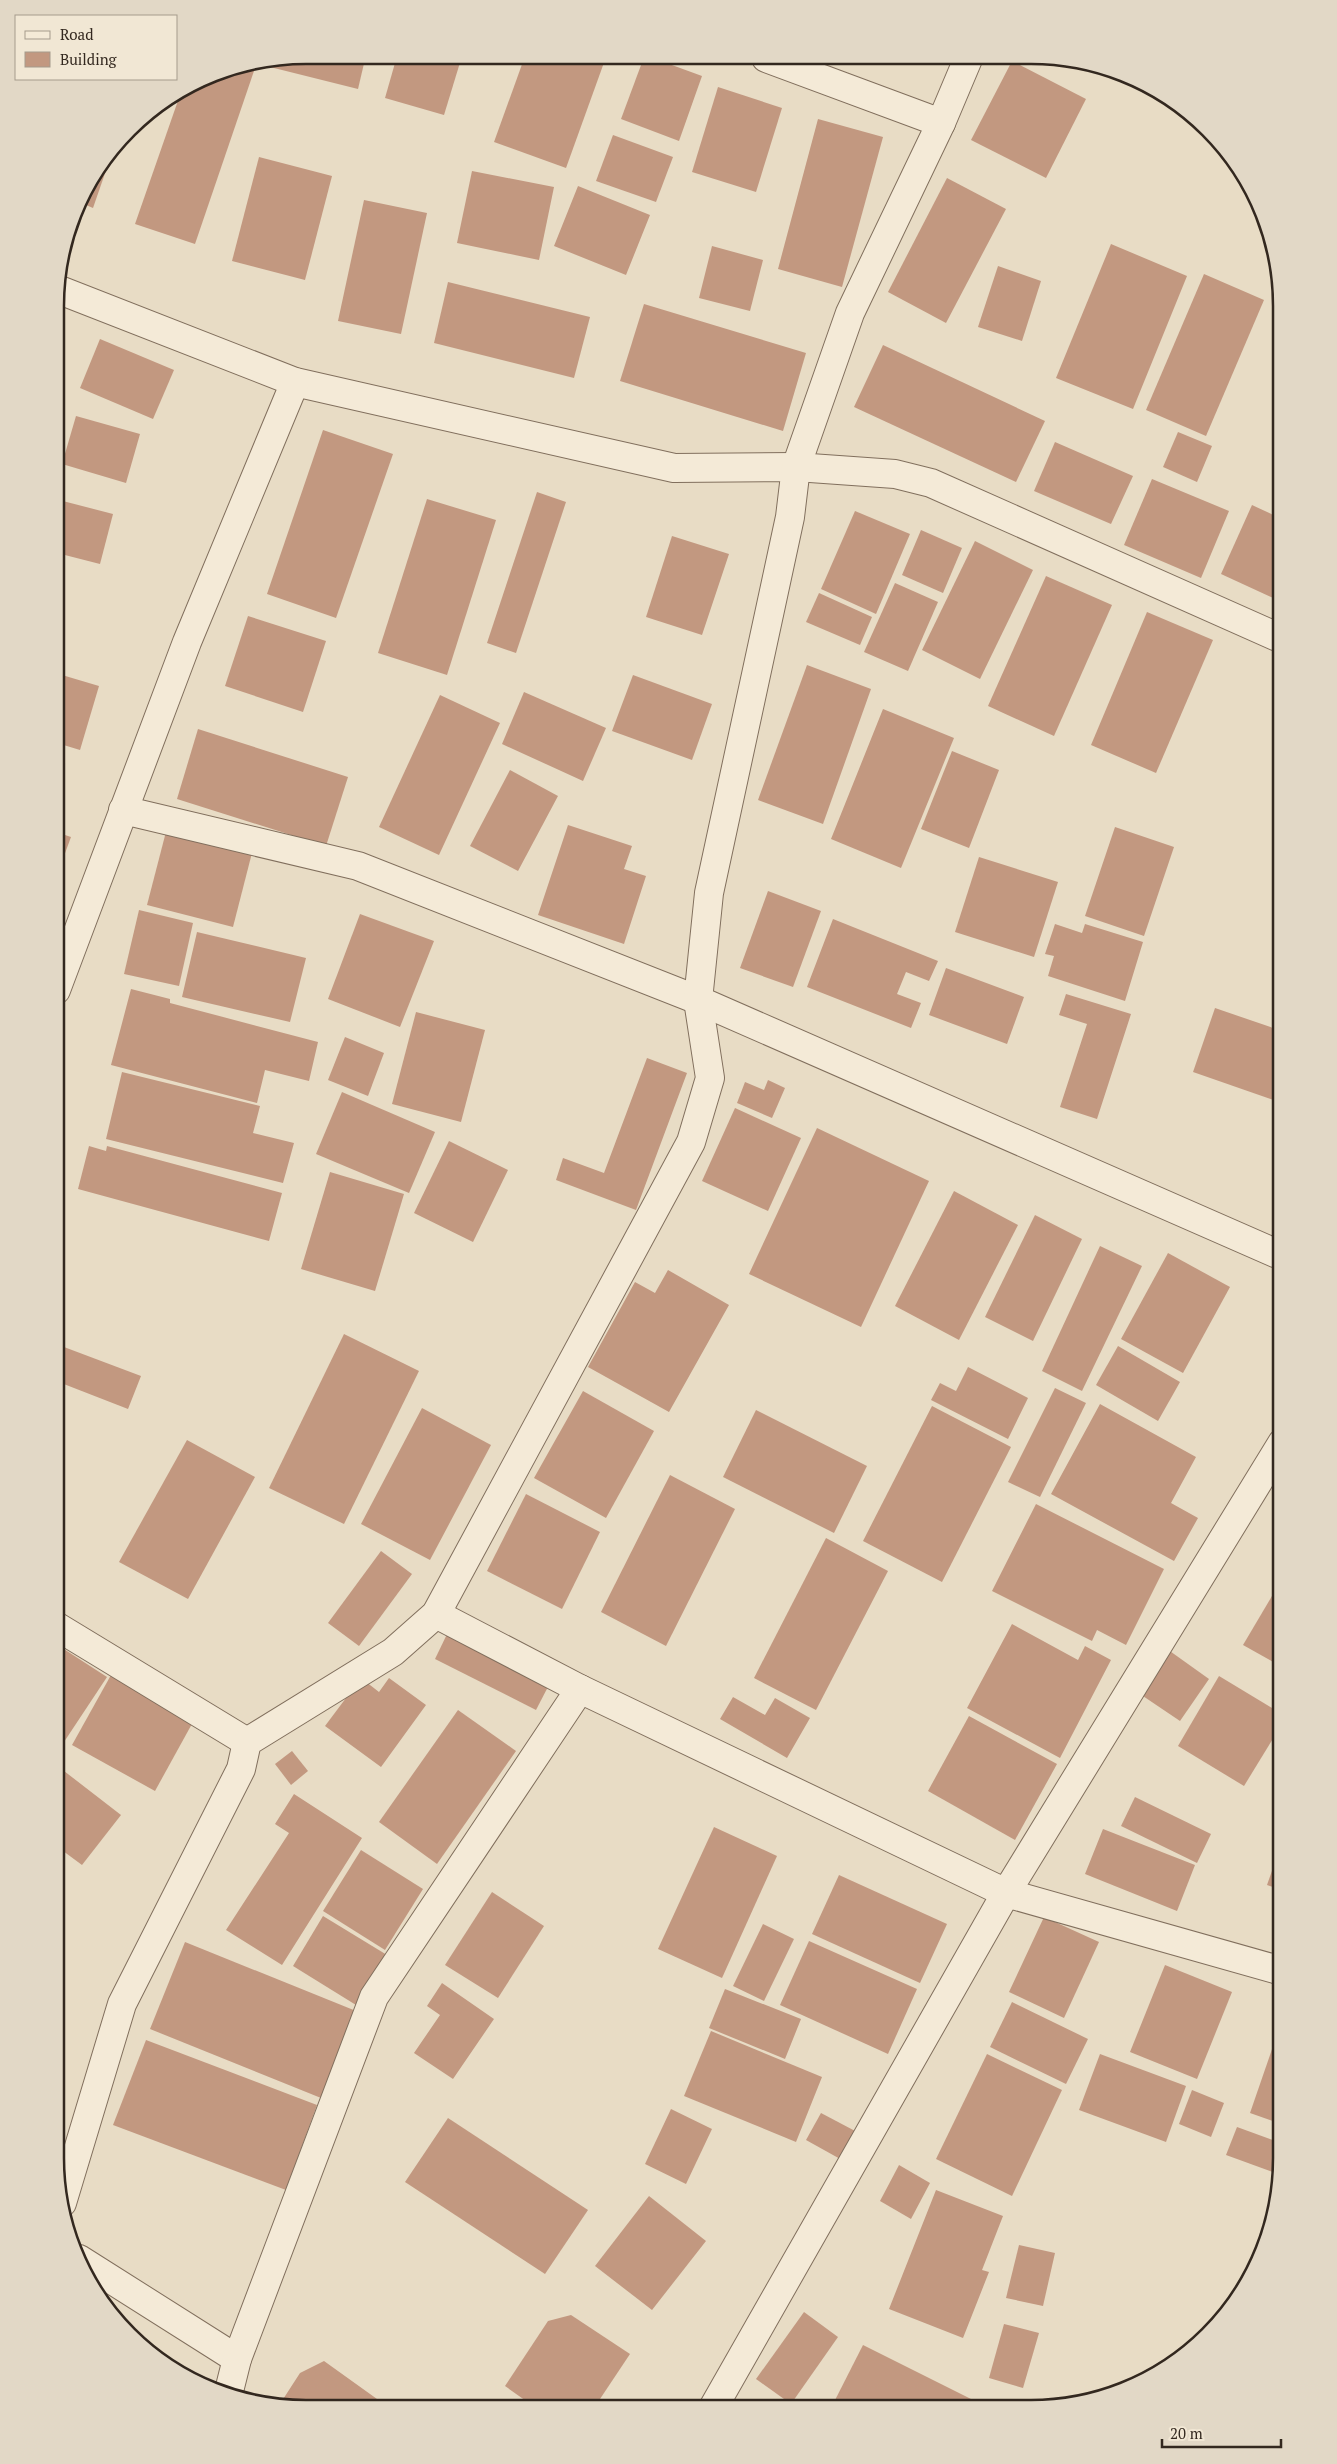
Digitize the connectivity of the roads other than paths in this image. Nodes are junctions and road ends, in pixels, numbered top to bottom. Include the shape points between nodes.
1 (782, 64) edge
2 (966, 64) edge
3 (941, 123) junction
4 (64, 292) edge
5 (295, 382) junction
6 (796, 467) junction
7 (1273, 635) edge
8 (123, 810) junction
9 (64, 969) edge
10 (698, 1000) junction
11 (1273, 1252) edge
12 (1273, 1457) edge
13 (436, 1614) junction
14 (64, 1631) edge
15 (580, 1689) junction
16 (247, 1742) junction
17 (1006, 1893) junction
18 (1273, 1968) edge
19 (66, 2190) edge
20 (89, 2265) edge
21 (237, 2359) junction
22 (230, 2388) edge
23 (718, 2400) edge

1 - 3 street
2 - 3 street
3 - 6 street via 850,313
4 - 5 street
5 - 6 street via 674,468
5 - 8 street
6 - 7 street via 895,474 931,483
6 - 10 street via 788,527 709,893
8 - 9 street
8 - 10 street via 358,866
10 - 11 street
10 - 13 street via 710,1078 691,1142
12 - 17 street
13 - 15 street
13 - 16 street via 393,1652
14 - 16 street
15 - 17 street
15 - 21 street via 374,1997
16 - 19 street via 241,1770 122,2004
17 - 18 street
17 - 23 street
20 - 21 street
21 - 22 street

